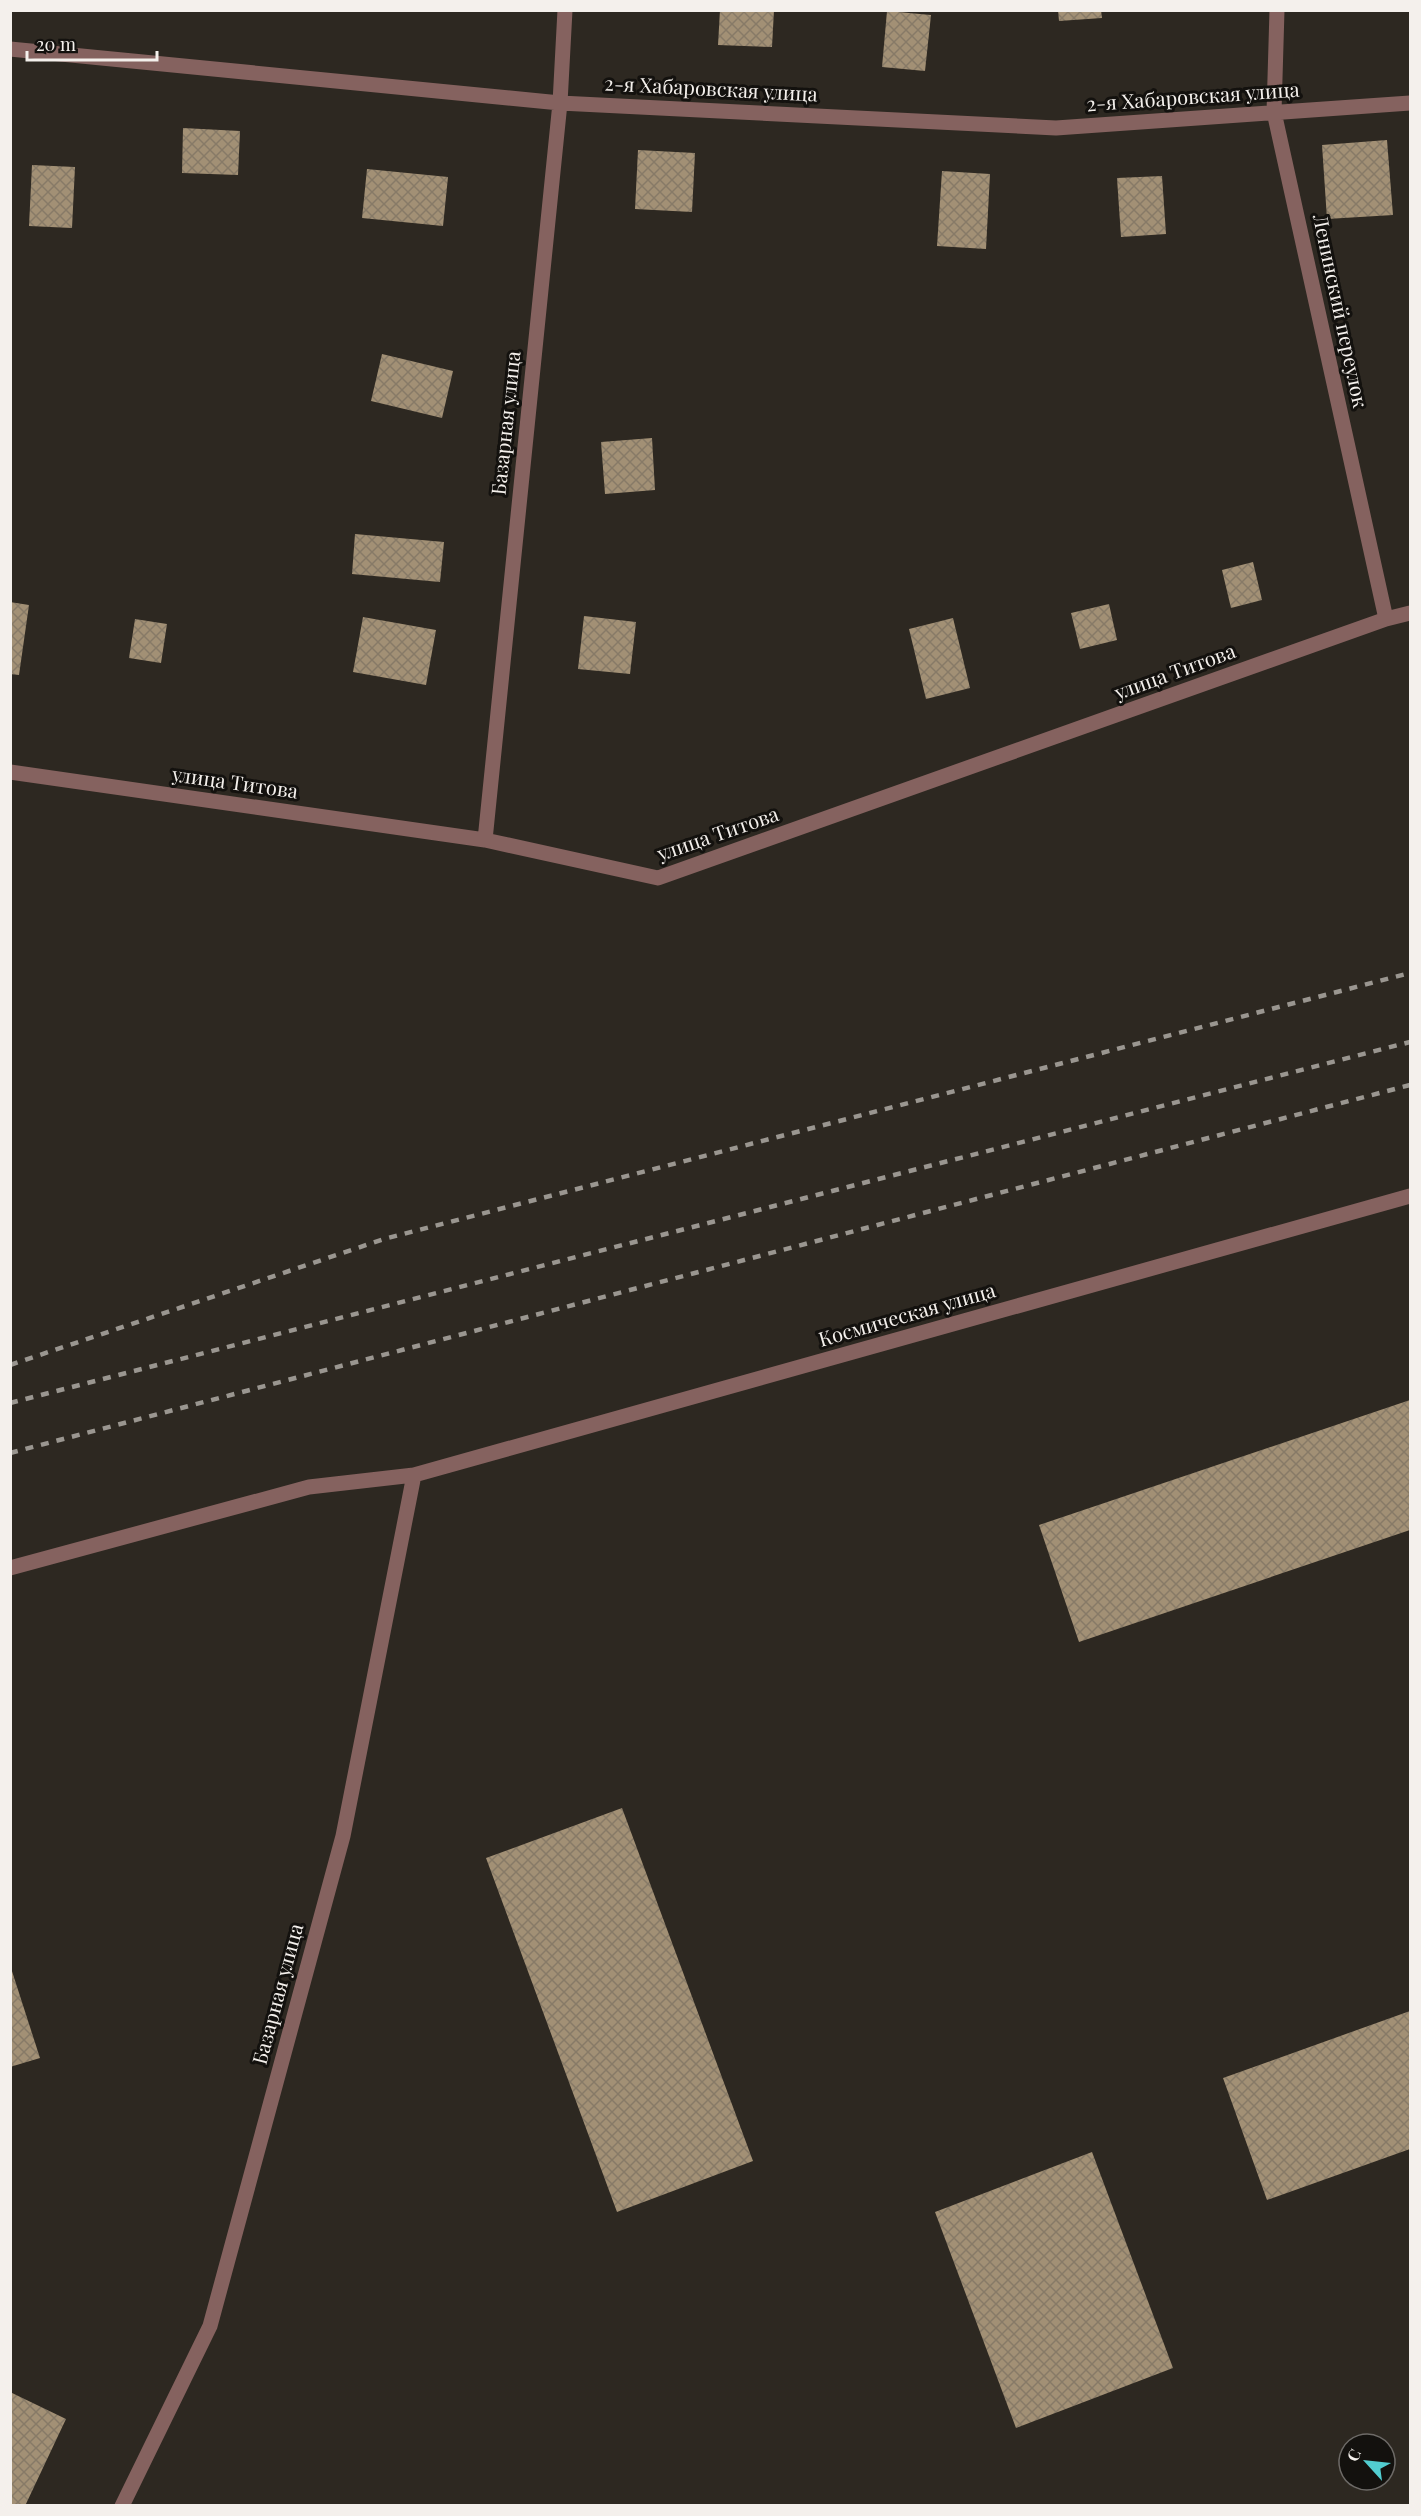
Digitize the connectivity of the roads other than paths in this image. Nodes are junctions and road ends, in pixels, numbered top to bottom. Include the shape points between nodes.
1 (565, 10) edge
2 (1278, 10) edge
3 (10, 49) edge
4 (560, 103) junction
5 (1410, 103) edge
6 (1274, 112) junction
7 (1410, 613) edge
8 (1386, 619) junction
9 (10, 772) edge
10 (485, 840) junction
11 (1410, 1196) edge
12 (414, 1475) junction
13 (10, 1568) edge
14 (122, 2505) edge

1 - 4 street, Базарная улица
2 - 6 street, Ленинский переулок
3 - 4 street, 2-я Хабаровская улица
4 - 6 street, 2-я Хабаровская улица via 1056,128
4 - 10 street, Базарная улица
5 - 6 street, 2-я Хабаровская улица
6 - 8 street, Ленинский переулок
7 - 8 street, улица Титова
8 - 10 street, улица Титова via 658,878
9 - 10 street, улица Титова
11 - 12 street, Космическая улица
12 - 13 street, Космическая улица via 309,1487
12 - 14 street, Базарная улица via 343,1836 210,2326

